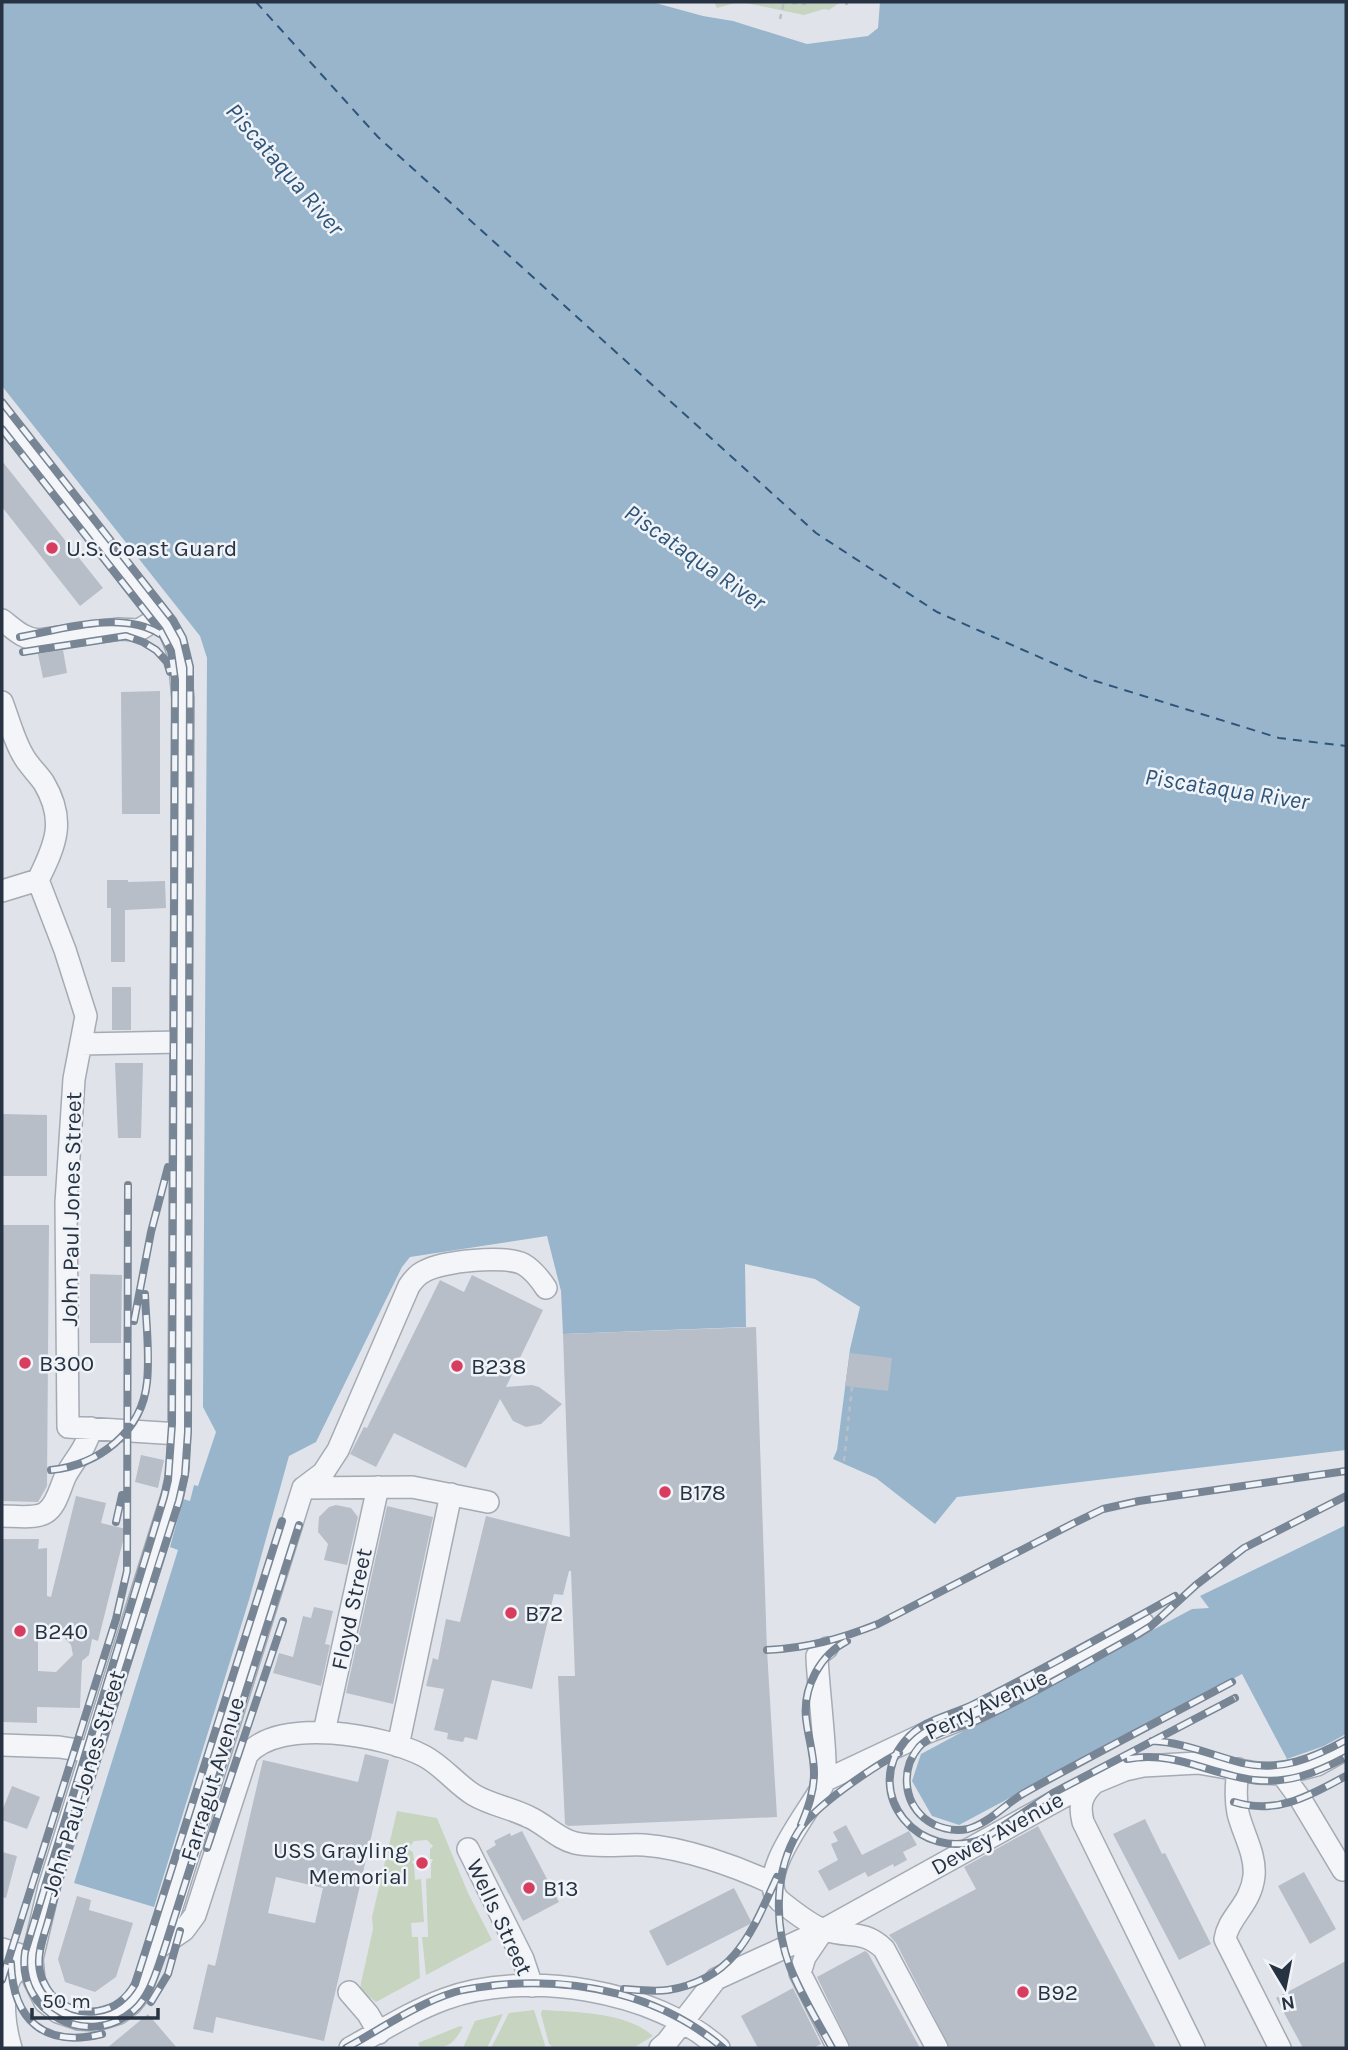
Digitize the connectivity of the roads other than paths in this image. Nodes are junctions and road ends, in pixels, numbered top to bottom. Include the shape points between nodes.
1 (2, 416) edge
2 (160, 617) junction
3 (2, 620) edge
4 (2, 702) edge
5 (38, 880) junction
6 (2, 891) edge
7 (181, 1042) junction
8 (81, 1044) junction
9 (546, 1288) dead end
10 (91, 1428) junction
11 (179, 1434) junction
12 (378, 1487) junction
13 (303, 1488) junction
14 (451, 1494) junction
15 (488, 1502) dead end
16 (2, 1516) edge
17 (1143, 1623) dead end
18 (827, 1648) dead end
19 (324, 1732) junction
20 (2, 1745) edge
21 (398, 1746) junction
22 (1346, 1749) edge
23 (91, 1752) junction
24 (1238, 1769) junction
25 (1282, 1774) junction
26 (826, 1780) junction
27 (1093, 1784) junction
28 (468, 1849) dead end
29 (1345, 1871) edge
30 (772, 1883) junction
31 (823, 1930) junction
32 (2, 1949) edge
33 (156, 1949) junction
34 (32, 1959) junction
35 (532, 1986) junction
36 (349, 1992) dead end
37 (71, 2018) joint
38 (683, 2022) junction
39 (368, 2042) edge
40 (11, 2048) edge
41 (660, 2048) edge
42 (719, 2048) edge
43 (838, 2048) edge
44 (937, 2048) edge
45 (1194, 2048) edge
46 (1280, 2048) edge

1 - 2 street
2 - 3 street via 139,630 39,640 19,634
2 - 7 street via 179,651 183,698
4 - 5 street via 23,756 51,796 57,820 52,851
5 - 6 street
5 - 8 street, John Paul Jones Street via 83,1006 86,1025
7 - 8 street
7 - 11 street
8 - 10 street, John Paul Jones Street via 71,1108 66,1203 68,1427
9 - 13 street via 524,1264 508,1260 445,1265 418,1276 409,1286 338,1450 323,1473
10 - 11 street, John Paul Jones Street
10 - 16 street via 47,1512
11 - 23 street, John Paul Jones Street via 173,1493
12 - 13 street
12 - 14 street
12 - 19 street, Floyd Street
13 - 33 street, Farragut Avenue
14 - 15 street
14 - 21 street
17 - 26 street, Perry Avenue via 975,1714
18 - 26 street via 817,1656
19 - 21 street
19 - 33 street via 279,1736 257,1743 247,1755 190,1924
20 - 23 street
21 - 30 street via 435,1763 475,1795 528,1816 566,1840 672,1849
22 - 25 street, Dewey Avenue via 1317,1765
23 - 34 street, John Paul Jones Street
24 - 25 street, Dewey Avenue
24 - 27 street, Dewey Avenue via 1160,1764 1125,1770
24 - 46 street via 1236,1803 1254,1879 1248,1900 1225,1939
25 - 29 street
26 - 30 street via 785,1846
27 - 31 street, Dewey Avenue
27 - 45 street via 1081,1804 1083,1822
28 - 35 street, Wells Street
30 - 31 street via 779,1900
31 - 38 street, Dewey Avenue via 716,1979
31 - 43 street via 800,1973
31 - 44 street via 863,1935 884,1949
32 - 34 street
33 - 37 street, Farragut Avenue via 139,1993 126,2009 97,2020
34 - 37 street, John Paul Jones Street via 42,1998
34 - 40 street via 11,1977 7,1987 4,2012
35 - 38 street via 604,1994
35 - 39 street via 458,1995 427,2006
36 - 39 street via 368,2014
38 - 41 street, Dewey Avenue
38 - 42 street

